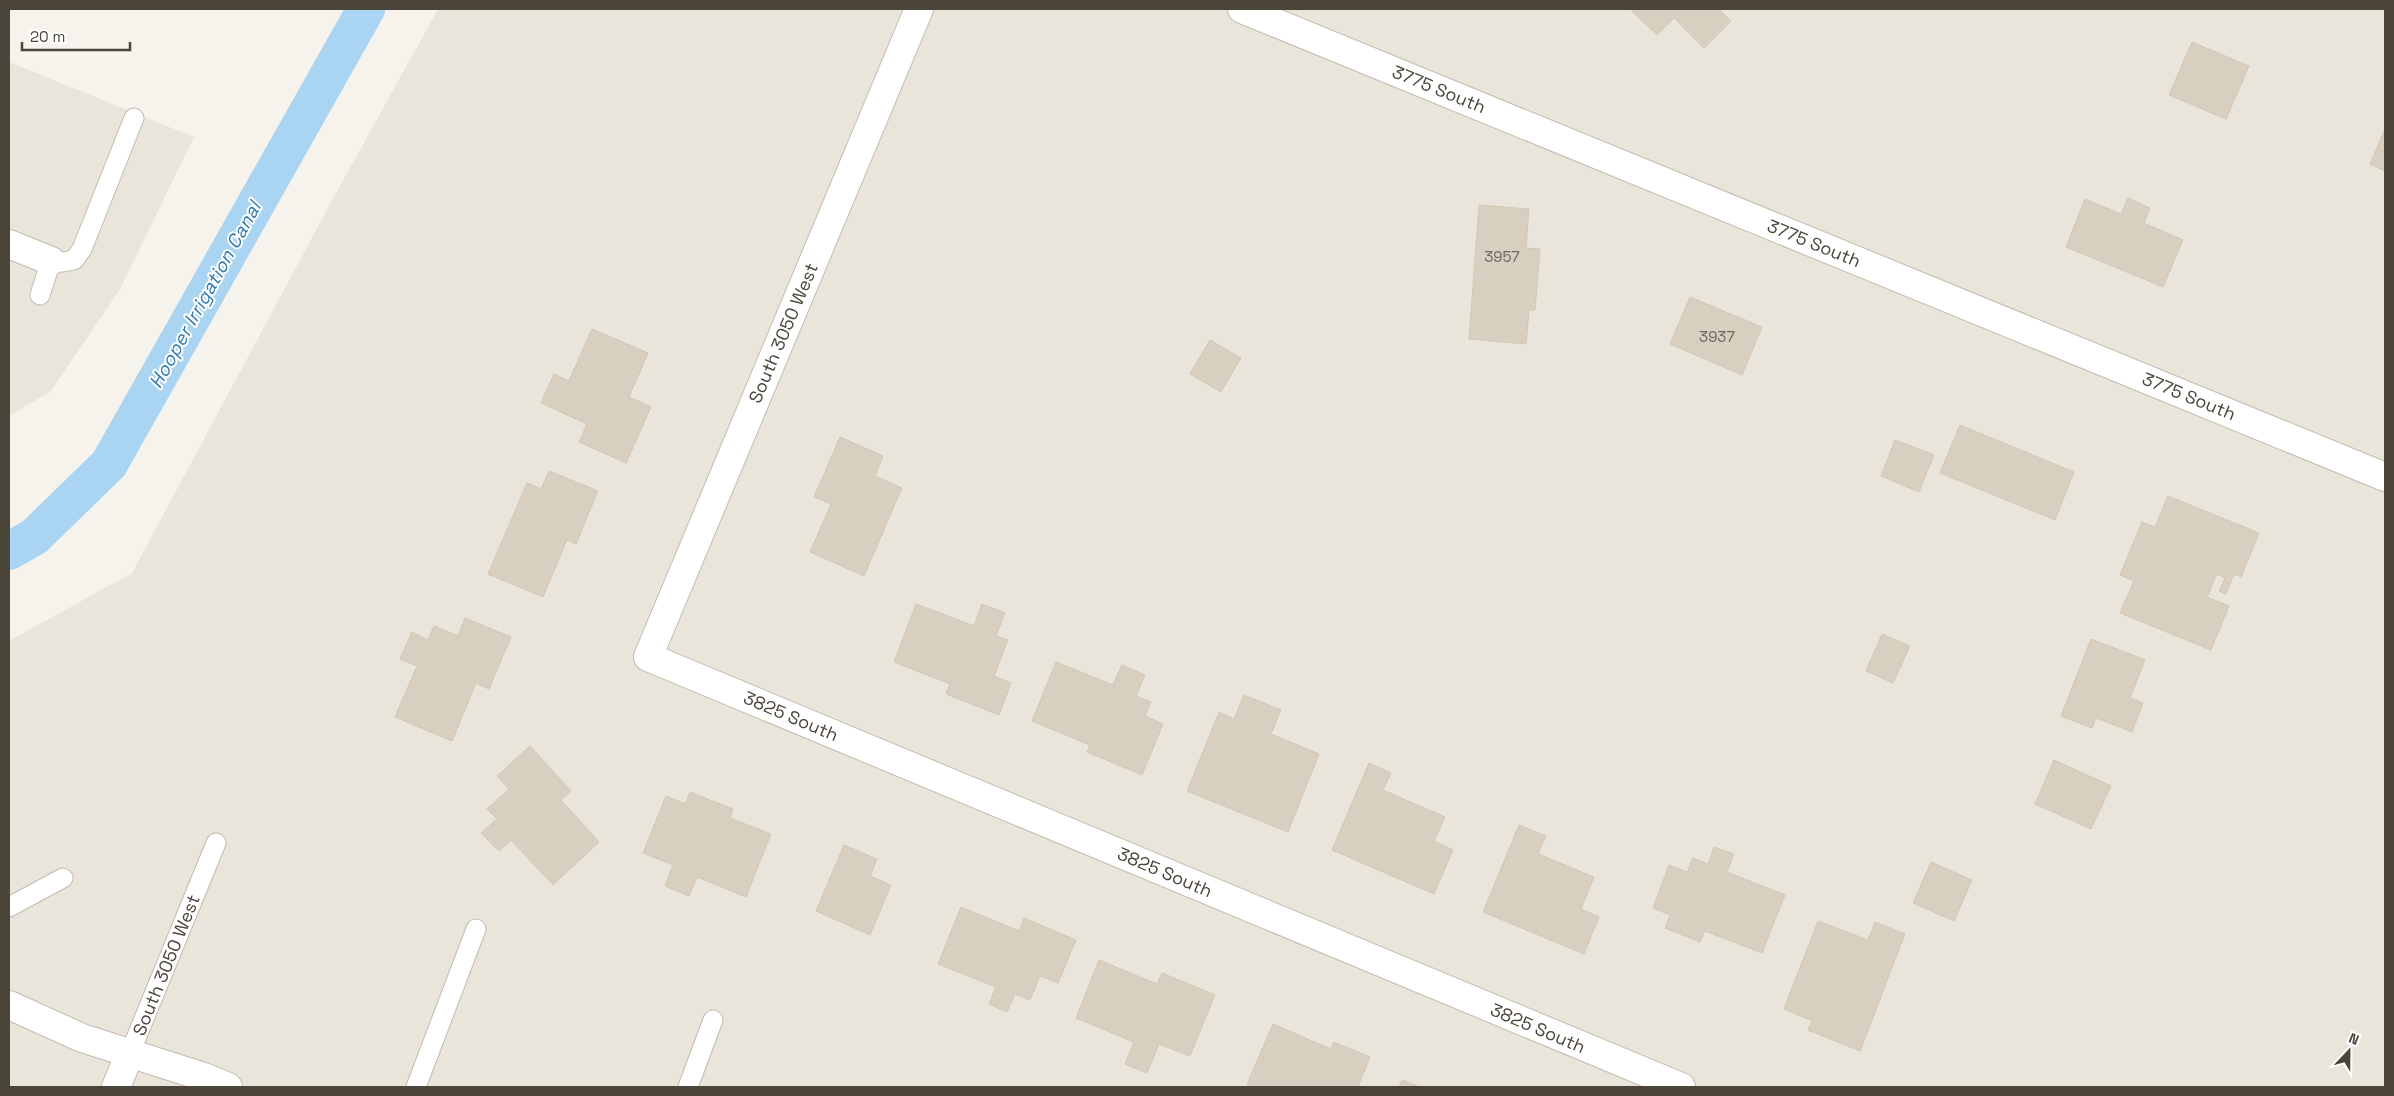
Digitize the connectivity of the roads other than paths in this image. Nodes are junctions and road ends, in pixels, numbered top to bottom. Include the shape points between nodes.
1 (919, 9) edge
2 (1242, 9) edge
3 (134, 118) dead end
4 (9, 244) edge
5 (52, 261) junction
6 (40, 294) dead end
7 (2385, 477) edge
8 (648, 657) joint
9 (216, 843) dead end
10 (63, 878) dead end
11 (9, 908) edge
12 (476, 929) dead end
13 (9, 1005) edge
14 (713, 1020) dead end
15 (130, 1053) junction
16 (116, 1087) edge
17 (228, 1087) edge
18 (416, 1087) edge
19 (688, 1087) edge
20 (1681, 1087) edge

1 - 8 street, South 3050 West
2 - 7 street, 3775 South
3 - 5 lane via 82,249 74,260
4 - 5 street
5 - 6 lane
8 - 20 street, 3825 South
9 - 15 lane, South 3050 West
10 - 11 lane
12 - 18 lane
13 - 15 street via 82,1038
14 - 19 lane
15 - 16 street, South 3050 West
15 - 17 street

